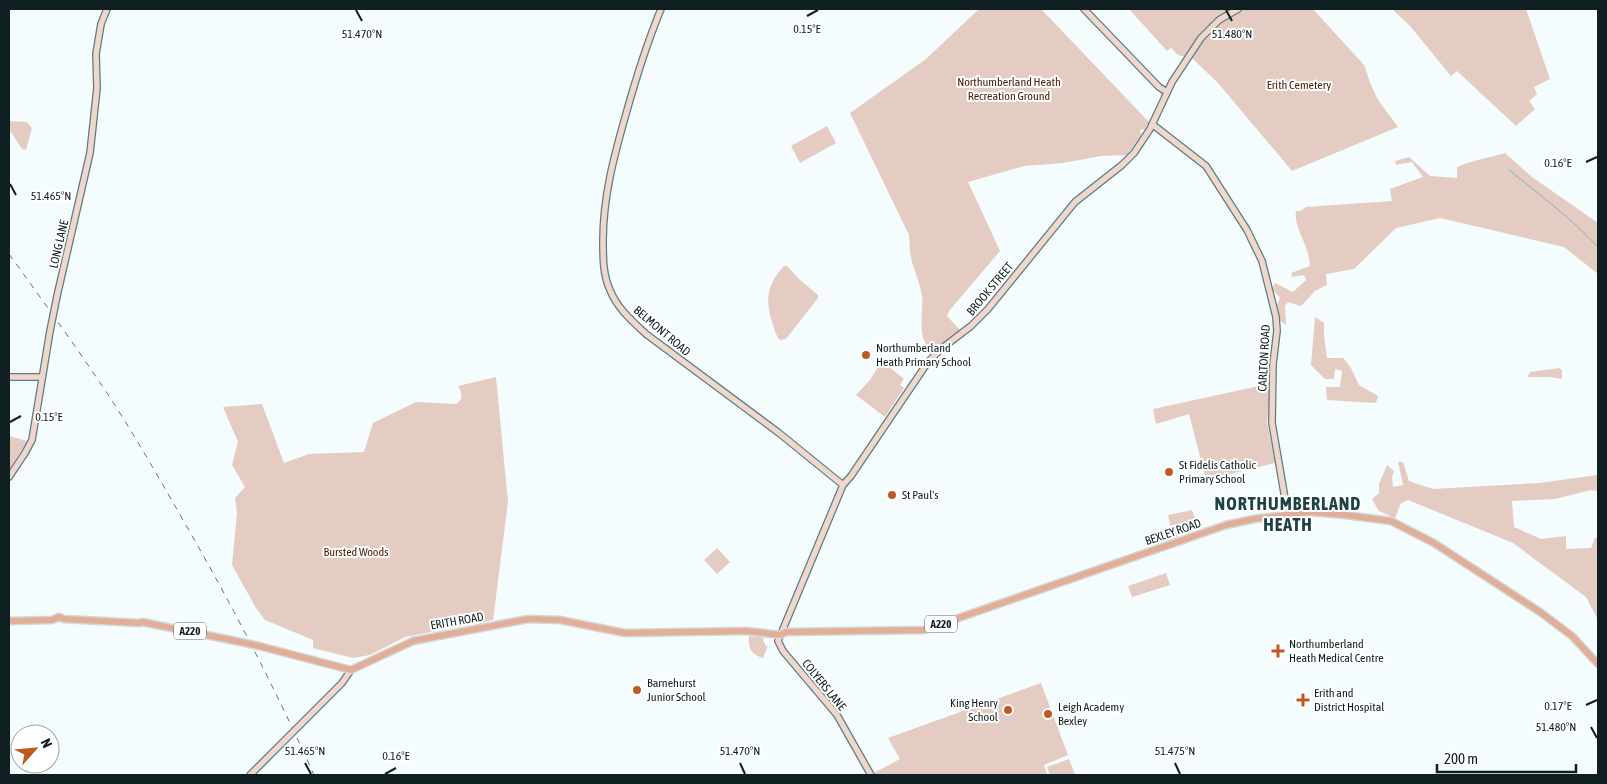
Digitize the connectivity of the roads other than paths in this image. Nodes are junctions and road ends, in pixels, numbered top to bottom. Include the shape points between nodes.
1 (107, 9) edge
2 (661, 9) edge
3 (1084, 9) edge
4 (1238, 9) edge
5 (1166, 92) junction
6 (1152, 124) junction
7 (9, 377) edge
8 (42, 377) junction
9 (9, 477) edge
10 (843, 485) junction
11 (1288, 516) junction
12 (9, 622) edge
13 (780, 635) junction
14 (1598, 664) edge
15 (351, 670) junction
16 (250, 775) edge
17 (871, 775) edge

1 - 8 street, LONG LANE, bridge via 96,54 97,88 90,154
2 - 10 street, BELMONT ROAD via 646,45 610,172 603,228 603,264 610,291 628,317 646,334
3 - 5 street
4 - 5 street, BROOK STREET via 1210,27
5 - 6 street, BROOK STREET
6 - 10 street, BROOK STREET via 1126,162 1066,210 988,309 931,358
6 - 11 street, CARLTON ROAD via 1206,166 1247,230 1262,261 1277,331 1272,364 1272,423
7 - 8 street
8 - 9 street, LONG LANE via 32,440
10 - 13 street, BROOK STREET
11 - 13 main road, BEXLEY ROAD / A220 via 1226,525 924,630 786,632
11 - 14 main road, BEXLEY ROAD / A220 via 1310,512 1345,515 1391,521 1410,530 1464,561 1540,612 1572,636
12 - 15 main road, A220, bridge via 59,617 148,624 259,646
13 - 15 main road, ERITH ROAD / A220 via 748,632 625,634 560,620 528,620 413,641
13 - 17 street, COLYERS LANE via 780,646 837,715
15 - 16 street, bridge via 342,683

